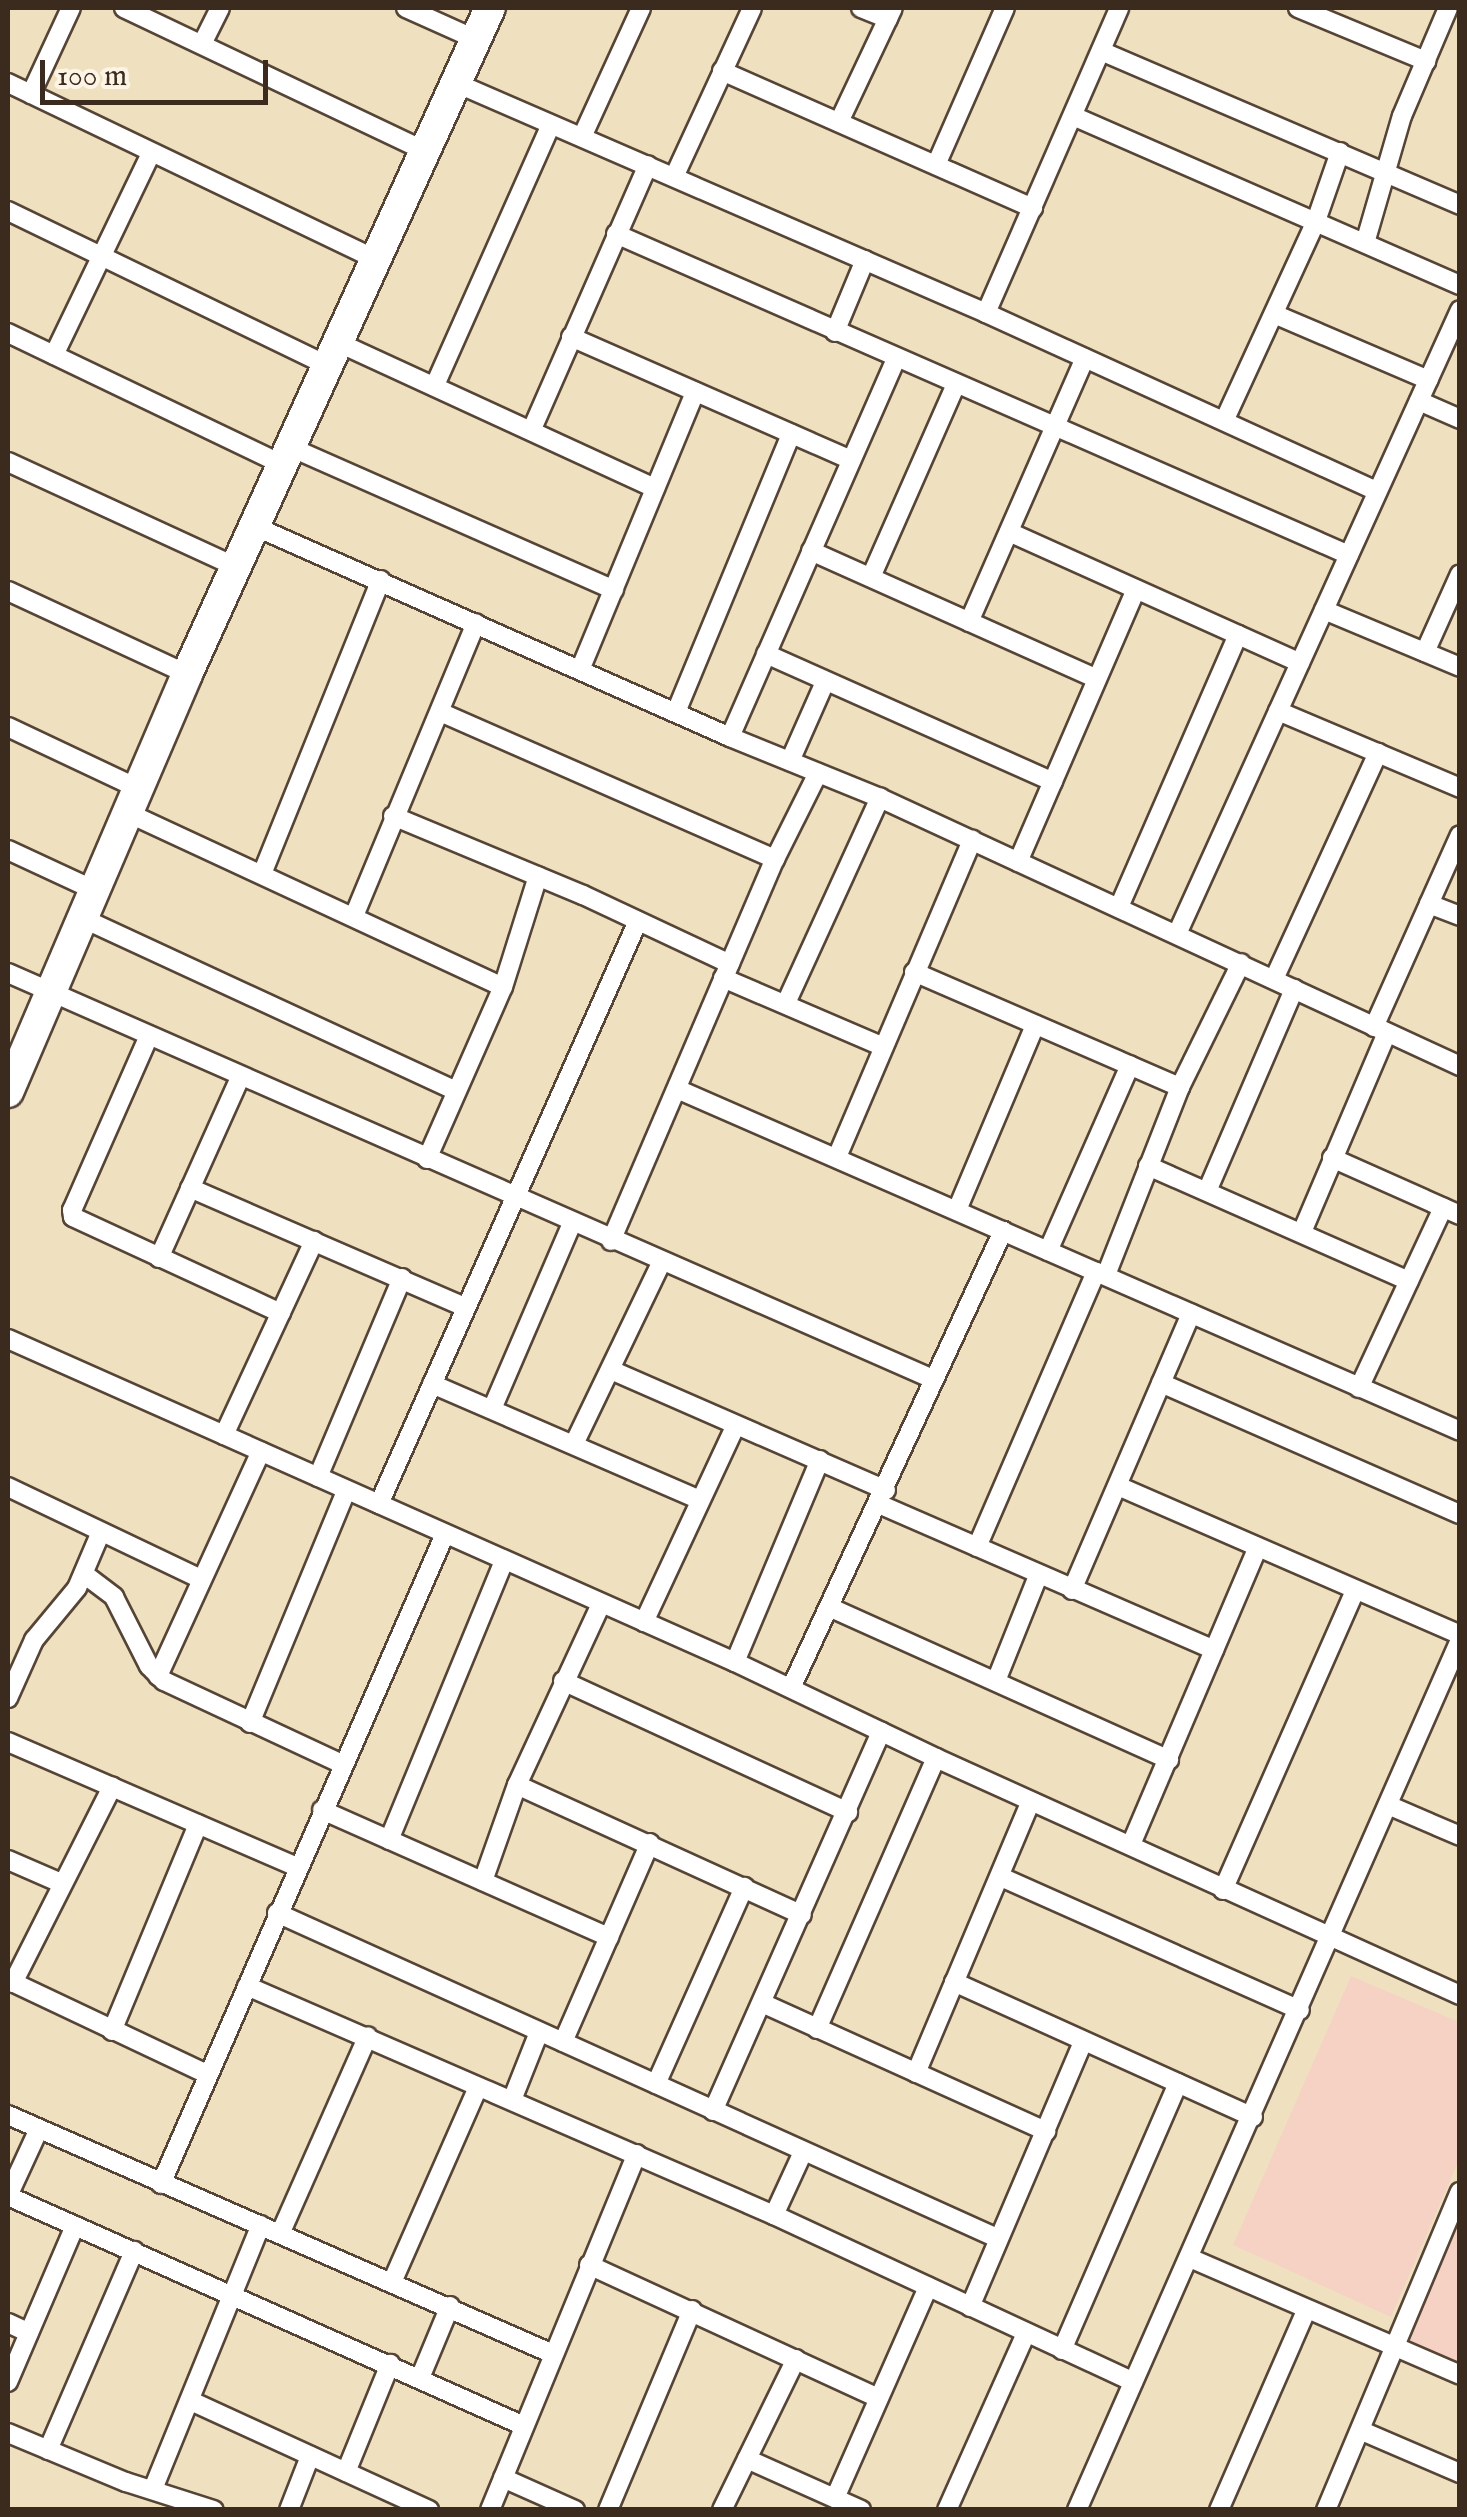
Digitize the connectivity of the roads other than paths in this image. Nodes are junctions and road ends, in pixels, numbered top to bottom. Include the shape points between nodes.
1 (71, 8) edge
2 (124, 8) edge
3 (220, 8) edge
4 (406, 8) edge
5 (490, 8) edge
6 (640, 8) edge
7 (752, 8) edge
8 (862, 8) edge
9 (1005, 8) edge
10 (1119, 8) edge
11 (1298, 8) edge
12 (1448, 8) edge
13 (890, 13) edge
14 (1325, 13) edge
15 (475, 40) junction
16 (202, 44) junction
17 (1101, 51) junction
18 (1426, 61) junction
19 (722, 72) junction
20 (456, 82) junction
21 (8, 83) edge
22 (30, 94) junction
23 (1073, 116) junction
24 (840, 122) junction
25 (551, 125) junction
26 (582, 138) junction
27 (425, 151) junction
28 (1340, 152) junction
29 (151, 153) junction
30 (936, 164) junction
31 (648, 165) junction
32 (1386, 171) junction
33 (674, 177) junction
34 (1460, 204) edge
35 (1033, 208) junction
36 (8, 211) edge
37 (1316, 221) junction
38 (616, 234) junction
39 (1365, 243) junction
40 (102, 255) junction
41 (376, 259) junction
42 (865, 260) junction
43 (1460, 285) edge
44 (1460, 310) edge
45 (986, 313) junction
46 (1274, 314) junction
47 (835, 332) junction
48 (8, 333) edge
49 (572, 337) junction
50 (332, 354) junction
51 (54, 355) junction
52 (1085, 358) junction
53 (896, 359) junction
54 (1429, 380) junction
55 (956, 384) junction
56 (436, 385) junction
57 (695, 392) junction
58 (1419, 401) junction
59 (1225, 419) junction
60 (1460, 419) edge
61 (1055, 427) junction
62 (532, 430) junction
63 (791, 434) junction
64 (286, 456) junction
65 (852, 460) junction
66 (8, 462) edge
67 (655, 488) junction
68 (1377, 492) junction
69 (254, 526) junction
70 (1009, 532) junction
71 (811, 551) junction
72 (1349, 555) junction
73 (236, 566) junction
74 (1460, 574) edge
75 (871, 577) junction
76 (381, 580) junction
77 (614, 590) junction
78 (1136, 590) junction
79 (8, 591) edge
80 (1324, 610) junction
81 (969, 622) junction
82 (476, 623) junction
83 (1238, 635) junction
84 (1424, 652) junction
85 (766, 654) junction
86 (1300, 663) junction
87 (1460, 667) edge
88 (580, 670) junction
89 (187, 674) junction
90 (1097, 680) junction
91 (825, 682) junction
92 (1278, 711) junction
93 (440, 712) junction
94 (676, 712) junction
95 (8, 728) edge
96 (730, 737) junction
97 (1378, 754) junction
98 (790, 761) junction
99 (818, 773) junction
100 (1053, 782) junction
101 (1460, 788) edge
102 (880, 798) junction
103 (134, 801) junction
104 (394, 816) junction
105 (1460, 835) edge
106 (972, 840) junction
107 (8, 850) edge
108 (776, 859) junction
109 (1018, 862) junction
110 (262, 874) junction
111 (538, 876) junction
112 (94, 890) junction
113 (1430, 904) junction
114 (1119, 907) junction
115 (354, 916) junction
116 (1460, 916) edge
117 (82, 918) junction
118 (638, 921) junction
119 (1177, 934) junction
120 (1241, 963) junction
121 (727, 971) junction
122 (914, 972) junction
123 (8, 973) edge
124 (1274, 979) junction
125 (503, 987) junction
126 (1294, 989) junction
127 (50, 992) junction
128 (786, 1003) junction
129 (1035, 1025) junction
130 (1380, 1030) junction
131 (148, 1038) junction
132 (882, 1046) junction
133 (1130, 1066) junction
134 (1460, 1066) edge
135 (240, 1078) junction
136 (1180, 1087) junction
137 (677, 1088) junction
138 (456, 1091) junction
139 (8, 1092) edge
140 (837, 1157) junction
141 (1332, 1158) junction
142 (427, 1159) junction
143 (1148, 1166) junction
144 (190, 1188) junction
145 (1208, 1189) junction
146 (516, 1198) junction
147 (957, 1210) junction
148 (1451, 1211) edge
149 (572, 1224) junction
150 (1003, 1231) junction
151 (1302, 1232) junction
152 (314, 1241) junction
153 (612, 1241) junction
154 (1048, 1250) junction
155 (158, 1258) junction
156 (661, 1263) junction
157 (1101, 1274) junction
158 (402, 1278) junction
159 (1409, 1281) junction
160 (465, 1307) junction
161 (281, 1313) junction
162 (1191, 1314) junction
163 (8, 1339) edge
164 (611, 1370) junction
165 (934, 1379) junction
166 (1161, 1383) junction
167 (432, 1384) junction
168 (1359, 1388) junction
169 (492, 1409) junction
170 (736, 1425) junction
171 (1460, 1431) edge
172 (224, 1435) junction
173 (574, 1444) junction
174 (260, 1451) junction
175 (820, 1460) junction
176 (318, 1477) junction
177 (1118, 1486) junction
178 (8, 1487) edge
179 (346, 1491) junction
180 (883, 1497) junction
181 (700, 1500) junction
182 (379, 1504) junction
183 (1460, 1514) edge
184 (100, 1534) junction
185 (445, 1534) junction
186 (976, 1547) junction
187 (1256, 1549) junction
188 (504, 1561) junction
189 (84, 1574) junction
190 (1038, 1576) junction
191 (201, 1578) junction
192 (1072, 1590) junction
193 (1354, 1591) junction
194 (600, 1604) junction
195 (829, 1606) junction
196 (644, 1622) junction
197 (1460, 1638) edge
198 (1214, 1650) junction
199 (735, 1662) junction
200 (158, 1676) junction
201 (563, 1681) junction
202 (996, 1681) junction
203 (791, 1688) junction
204 (8, 1698) edge
205 (250, 1724) junction
206 (880, 1732) junction
207 (8, 1742) edge
208 (936, 1758) junction
209 (1169, 1760) junction
210 (342, 1764) junction
211 (516, 1785) junction
212 (112, 1788) junction
213 (1031, 1801) junction
214 (1388, 1805) junction
215 (322, 1810) junction
216 (848, 1812) junction
217 (198, 1824) junction
218 (1460, 1836) edge
219 (389, 1840) junction
220 (650, 1843) junction
221 (1131, 1845) junction
222 (8, 1860) edge
223 (297, 1868) junction
224 (1000, 1878) junction
225 (483, 1881) junction
226 (61, 1882) junction
227 (744, 1887) junction
228 (1223, 1890) junction
229 (277, 1914) junction
230 (802, 1915) junction
231 (609, 1936) junction
232 (1330, 1939) junction
233 (10, 1982) edge
234 (954, 1982) junction
235 (247, 1986) junction
236 (1460, 1994) edge
237 (762, 2003) junction
238 (1300, 2010) junction
239 (817, 2028) junction
240 (112, 2032) junction
241 (540, 2032) junction
242 (368, 2036) junction
243 (564, 2042) junction
244 (1083, 2042) junction
245 (916, 2073) junction
246 (207, 2074) junction
247 (656, 2084) junction
248 (1178, 2084) junction
249 (478, 2087) junction
250 (512, 2100) junction
251 (713, 2111) junction
252 (8, 2115) edge
253 (1253, 2117) junction
254 (39, 2129) junction
255 (1046, 2131) junction
256 (803, 2152) junction
257 (637, 2154) junction
258 (161, 2184) junction
259 (1460, 2192) edge
260 (8, 2196) edge
261 (774, 2215) junction
262 (261, 2225) junction
263 (76, 2226) junction
264 (281, 2232) junction
265 (998, 2238) junction
266 (134, 2251) junction
267 (1190, 2258) junction
268 (589, 2265) junction
269 (393, 2280) junction
270 (928, 2287) junction
271 (232, 2292) junction
272 (450, 2306) junction
273 (970, 2307) junction
274 (692, 2310) junction
275 (1306, 2311) junction
276 (8, 2323) edge
277 (29, 2333) junction
278 (1026, 2333) junction
279 (1396, 2348) junction
280 (1062, 2350) junction
281 (553, 2354) junction
282 (796, 2359) junction
283 (390, 2364) junction
284 (1460, 2375) edge
285 (420, 2378) junction
286 (8, 2382) edge
287 (1132, 2382) junction
288 (876, 2397) junction
289 (191, 2401) junction
290 (524, 2426) junction
291 (1362, 2431) junction
292 (8, 2433) edge
293 (48, 2450) junction
294 (310, 2456) junction
295 (748, 2458) junction
296 (346, 2472) junction
297 (1460, 2473) edge
298 (503, 2478) junction
299 (153, 2489) junction
300 (834, 2498) junction
301 (408, 2505) edge
302 (214, 2510) edge
303 (289, 2510) edge
304 (429, 2510) edge
305 (490, 2510) edge
306 (575, 2510) edge
307 (608, 2510) edge
308 (722, 2510) edge
309 (861, 2510) edge
310 (948, 2510) edge
311 (1077, 2510) edge
312 (1219, 2510) edge
313 (1326, 2510) edge

1 - 22 street
2 - 16 street
3 - 16 street
4 - 15 street
5 - 15 highway
6 - 26 street
7 - 19 street
8 - 13 street
9 - 30 street
10 - 17 street
11 - 14 street
12 - 18 street
13 - 24 street
14 - 18 street
15 - 20 highway
16 - 27 street
17 - 23 street
17 - 28 street
18 - 32 street
19 - 24 street
19 - 33 street
20 - 25 street
20 - 27 highway
21 - 22 street
22 - 29 street
23 - 35 street
23 - 37 street
24 - 30 street
25 - 26 street
25 - 56 street
26 - 31 street
27 - 41 highway
28 - 32 street
28 - 37 street
29 - 40 street
29 - 41 street
30 - 35 street
31 - 33 street
31 - 38 street
32 - 34 street
32 - 39 street
33 - 42 street
35 - 45 street
36 - 40 street
37 - 39 street
37 - 46 street
38 - 47 street
38 - 49 street
39 - 43 street
40 - 50 street
40 - 51 street
41 - 50 highway
42 - 45 street
42 - 47 street
44 - 54 street
45 - 52 street
46 - 54 street
46 - 59 street
47 - 53 street
48 - 51 street
49 - 57 street
49 - 62 street
50 - 56 street
50 - 64 highway
51 - 64 street
52 - 59 street
52 - 61 street
53 - 55 street
53 - 65 street
54 - 58 street
55 - 61 street
55 - 75 street
56 - 62 street
57 - 63 street
57 - 67 street
58 - 60 street
58 - 68 street
59 - 68 street
61 - 70 street
61 - 72 street
62 - 67 street
63 - 65 street
63 - 94 street
64 - 69 highway
64 - 77 street
65 - 71 street
66 - 73 street
67 - 77 street
68 - 72 street
69 - 73 highway
69 - 76 street
70 - 78 street
70 - 81 street
71 - 75 street
71 - 85 street
72 - 80 street
73 - 89 highway
74 - 84 street
75 - 81 street
76 - 82 street
76 - 110 street
77 - 88 street
78 - 83 street
78 - 90 street
79 - 89 street
80 - 84 street
80 - 86 street
81 - 90 street
82 - 88 street
82 - 93 street
83 - 86 street
83 - 114 street
84 - 87 street
85 - 91 street
85 - 96 street
86 - 92 street
88 - 94 street
89 - 103 highway
90 - 100 street
91 - 98 street
91 - 100 street
92 - 97 street
92 - 119 street
93 - 104 street
93 - 108 street
94 - 96 street
95 - 103 street
96 - 98 street
97 - 101 street
97 - 124 street
98 - 99 street
99 - 102 street
99 - 108 street
100 - 109 street
102 - 106 street
102 - 128 street
103 - 110 street
103 - 112 highway
104 - 111 street
104 - 115 street
105 - 113 street
106 - 109 street
106 - 122 street
107 - 112 street
108 - 121 street
109 - 114 street
110 - 115 street
111 - 118 street
111 - 125 street
112 - 117 highway
113 - 116 street
113 - 130 street
114 - 119 street
115 - 125 street
117 - 127 highway
117 - 138 street
118 - 121 street
118 - 146 street
119 - 120 street
120 - 124 street
120 - 136 street
121 - 128 street
121 - 137 street
122 - 129 street
122 - 132 street
123 - 127 street
124 - 126 street
125 - 138 street
126 - 130 street
126 - 145 street
127 - 131 street
127 - 139 highway
128 - 132 street
129 - 133 street
129 - 147 street
130 - 134 street
130 - 141 street
131 - 135 street
131 - 155 street via 72,1210 81,1224
132 - 140 street
133 - 136 street
133 - 154 street
135 - 142 street
135 - 144 street
136 - 143 street
137 - 140 street
137 - 153 street
138 - 142 street
140 - 147 street
141 - 148 street
141 - 151 street
142 - 146 street
143 - 145 street
143 - 157 street
144 - 152 street
144 - 155 street
145 - 151 street
146 - 149 street
146 - 160 street
147 - 150 street
148 - 159 street
149 - 153 street
149 - 169 street
150 - 154 street
150 - 165 street
151 - 159 street
152 - 158 street
152 - 161 street
153 - 156 street
154 - 157 street
155 - 161 street
156 - 164 street
156 - 165 street
157 - 162 street
157 - 186 street
158 - 160 street
158 - 176 street
159 - 168 street
160 - 167 street
161 - 172 street
162 - 166 street
162 - 168 street
163 - 172 street
164 - 170 street
164 - 173 street
165 - 180 street
166 - 177 street
166 - 183 street
167 - 169 street
167 - 182 street
168 - 171 street
169 - 173 street
170 - 175 street
170 - 181 street
172 - 174 street
173 - 181 street
174 - 176 street
174 - 191 street
175 - 180 street
175 - 199 street
176 - 179 street
177 - 187 street
177 - 192 street
178 - 184 street
179 - 182 street
179 - 205 street
180 - 186 street
180 - 195 street
181 - 196 street
182 - 185 street
184 - 189 street
184 - 191 street
185 - 188 street
185 - 210 street
186 - 190 street
187 - 193 street
187 - 198 street
188 - 194 street
188 - 219 street
189 - 200 street via 118,1604
189 - 204 street via 34,1640
190 - 192 street
190 - 202 street
191 - 200 street
192 - 198 street
193 - 197 street
193 - 228 street
194 - 196 street
194 - 201 street
195 - 202 street
195 - 203 street
196 - 199 street
197 - 214 street
198 - 209 street
199 - 203 street
200 - 205 street
201 - 211 street
201 - 216 street
202 - 209 street
203 - 206 street
205 - 210 street
206 - 208 street
206 - 216 street
207 - 212 street
208 - 213 street
208 - 239 street
209 - 221 street
210 - 215 street
211 - 220 street
211 - 225 street
212 - 217 street
212 - 226 street
213 - 221 street
213 - 224 street
214 - 218 street
214 - 232 street
215 - 219 street
215 - 223 street
216 - 230 street
217 - 223 street
217 - 240 street
219 - 225 street
220 - 227 street
220 - 231 street
221 - 228 street
222 - 226 street
223 - 229 street
224 - 234 street
224 - 238 street
225 - 231 street
226 - 233 street
227 - 230 street
227 - 247 street
228 - 232 street
229 - 235 street
229 - 241 street
230 - 237 street
231 - 243 street
232 - 236 street
232 - 238 street
233 - 240 street
234 - 244 street
234 - 245 street
235 - 242 street
235 - 246 street
237 - 239 street
237 - 251 street
238 - 253 street
239 - 245 street
240 - 246 street
241 - 243 street
241 - 250 street
242 - 249 street
242 - 264 street
243 - 247 street
244 - 248 street
244 - 255 street
245 - 255 street
246 - 258 street
247 - 251 street
248 - 253 street
248 - 280 street
249 - 250 street
249 - 269 street
250 - 257 street
251 - 256 street
252 - 254 street
253 - 267 street
254 - 258 street
254 - 260 street
255 - 265 street
256 - 261 street
256 - 265 street
257 - 261 street
257 - 268 street
258 - 262 street
259 - 279 street
260 - 263 street
261 - 270 street
262 - 264 street
262 - 271 street
263 - 266 street
263 - 277 street
264 - 269 street
265 - 273 street
266 - 271 street
266 - 293 street
267 - 275 street
267 - 287 street
268 - 274 street
268 - 281 street
269 - 272 street
270 - 273 street
270 - 288 street
271 - 283 street
271 - 289 street
272 - 281 street
272 - 285 street
273 - 278 street
274 - 282 street
274 - 307 street
275 - 279 street
275 - 312 street
276 - 277 street
277 - 286 street
278 - 280 street
278 - 310 street
279 - 284 street
279 - 291 street
280 - 287 street
281 - 290 street
282 - 288 street
282 - 295 street
283 - 285 street
283 - 296 street
285 - 290 street
287 - 311 street
288 - 300 street
289 - 294 street
289 - 299 street
290 - 298 street
291 - 297 street
291 - 313 street
292 - 293 street
293 - 299 street
294 - 296 street
294 - 303 street
295 - 300 street
295 - 308 street
296 - 301 street
298 - 305 street
298 - 306 street
299 - 302 street
300 - 309 street
301 - 304 street

